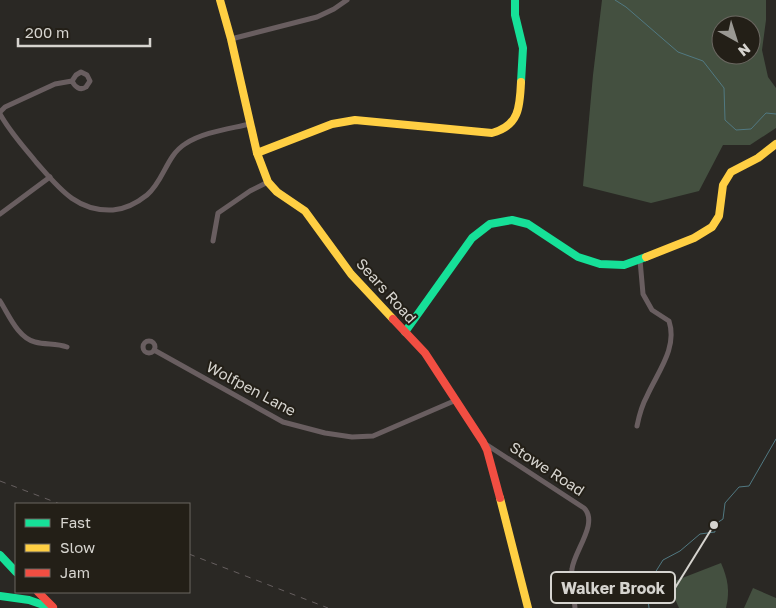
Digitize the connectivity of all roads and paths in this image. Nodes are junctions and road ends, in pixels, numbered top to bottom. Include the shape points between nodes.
1 (220, 0) edge
2 (347, 0) edge
3 (515, 0) edge
4 (231, 39) junction
5 (72, 81) dead end
6 (0, 113) edge
7 (250, 124) junction
8 (776, 144) edge
9 (257, 153) junction
10 (50, 177) junction
11 (268, 182) junction
12 (0, 214) edge
13 (213, 241) dead end
14 (640, 260) junction
15 (0, 300) edge
16 (405, 332) junction
17 (67, 347) dead end
18 (154, 350) dead end
19 (454, 401) junction
20 (637, 426) dead end
21 (483, 443) junction
22 (0, 555) edge
23 (15, 571) edge
24 (39, 593) edge
25 (0, 596) edge
26 (29, 596) edge
27 (54, 608) edge
28 (528, 608) edge
29 (575, 608) edge

1 - 4 street, Sears Road
2 - 4 street via 318,17
3 - 9 street via 523,48 520,103 514,120 503,130 471,132 355,120 332,124
4 - 7 street, Sears Road
5 - 6 street via 55,84 5,107
6 - 10 street via 17,141
7 - 9 street, Sears Road
7 - 10 street via 212,133 185,144 168,163 161,180 151,192 121,209 98,209 79,204
8 - 14 street via 731,172 723,185 719,216 712,227 703,234
9 - 11 street, Sears Road
10 - 12 street
11 - 13 street via 250,190 218,213
11 - 16 street, Sears Road via 306,211 343,264
14 - 16 street via 624,265 600,264 578,257 528,224 512,220 496,222 472,238
14 - 20 street via 643,294 652,310 669,322 671,336 666,356 643,403
15 - 17 street via 27,339
16 - 19 street, Sears Road via 428,359
18 - 19 street, Wolfpen Lane via 289,424 325,433 359,437 386,431
19 - 21 street, Sears Road
21 - 28 street, Sears Road
21 - 29 street, Stowe Road via 584,508 588,514 588,526 572,570
22 - 23 street
24 - 27 street
25 - 26 street
26 - 27 street

